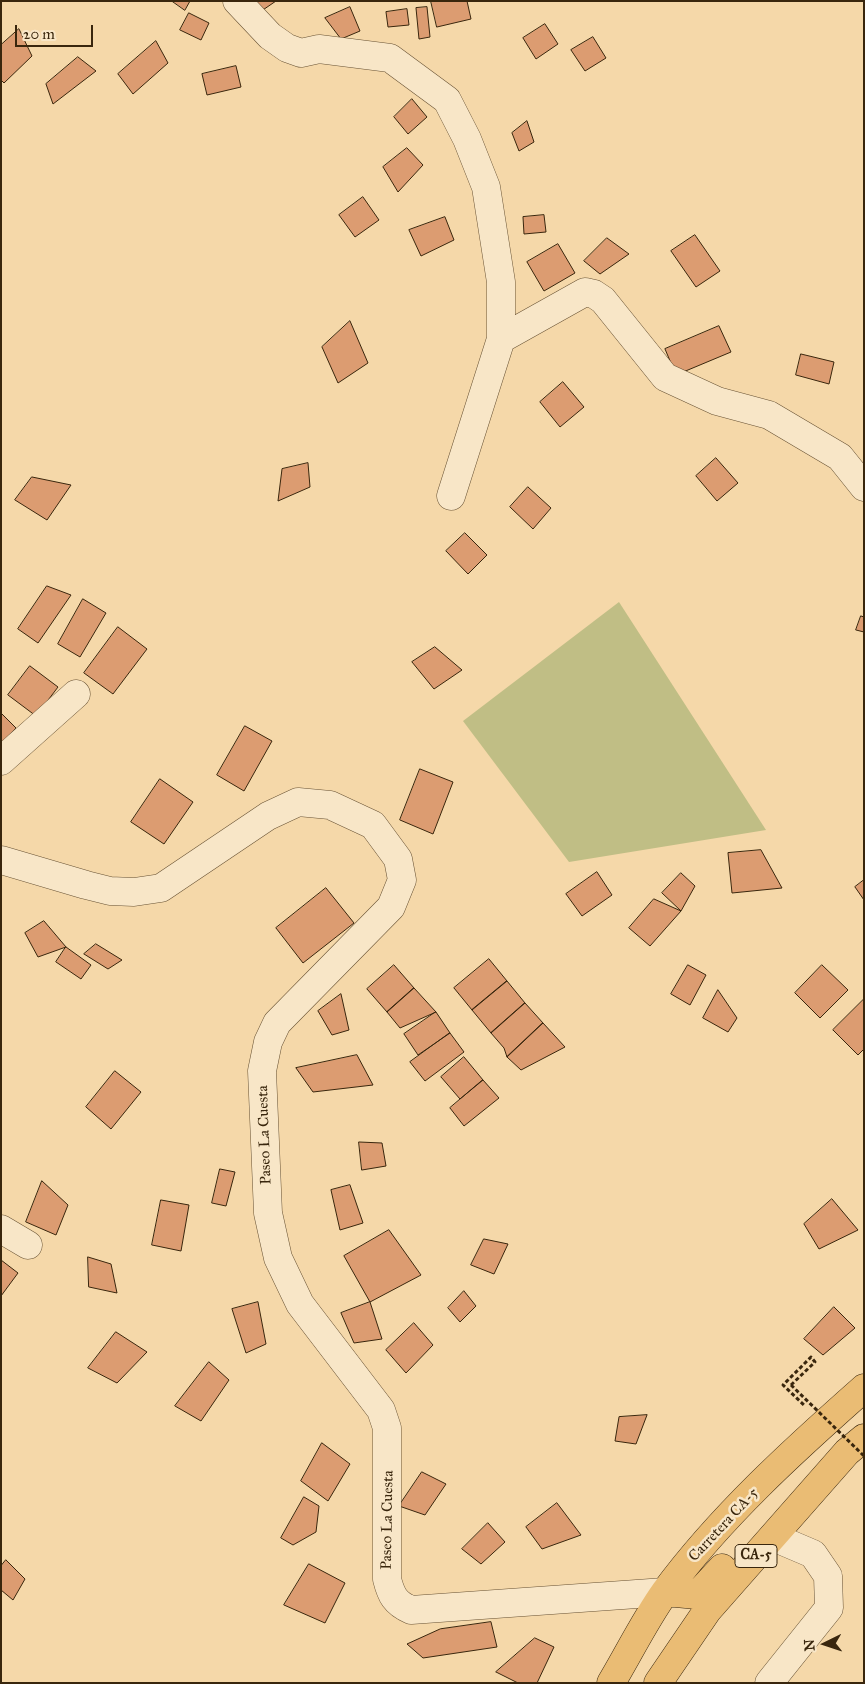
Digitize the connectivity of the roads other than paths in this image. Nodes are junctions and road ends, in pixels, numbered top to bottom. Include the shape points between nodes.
1 (237, 1) edge
2 (501, 340) junction
3 (864, 487) edge
4 (451, 496) dead end
5 (76, 694) dead end
6 (1, 760) edge
7 (1, 860) edge
8 (1, 1229) edge
9 (28, 1245) dead end
10 (864, 1388) edge
11 (864, 1438) edge
12 (819, 1484) junction
13 (773, 1537) junction
14 (665, 1592) junction
15 (611, 1683) edge
16 (658, 1683) edge
17 (769, 1683) edge

1 - 2 street via 270,36 287,48 301,53 319,49 390,58 447,100 468,139 486,187 501,282
2 - 3 street via 585,292 594,294 603,300 666,377 717,401 769,415 840,457
2 - 4 street
5 - 6 street
7 - 14 street, Paseo La Cuesta via 110,891 134,892 161,888 268,816 298,802 330,805 373,825 398,859 402,880 391,907 276,1023 262,1071 268,1213 278,1258 300,1304 381,1410 387,1428 387,1579 391,1594 399,1604 411,1610
8 - 9 street
10 - 14 highway, Carretera CA-5 via 722,1524
11 - 12 highway, CA-5
12 - 13 highway, CA-5
12 - 14 highway via 791,1493 697,1594
13 - 16 highway, CA-5 via 707,1611
13 - 17 street via 813,1554 828,1576 829,1608
14 - 15 highway, Carretera CA-5

